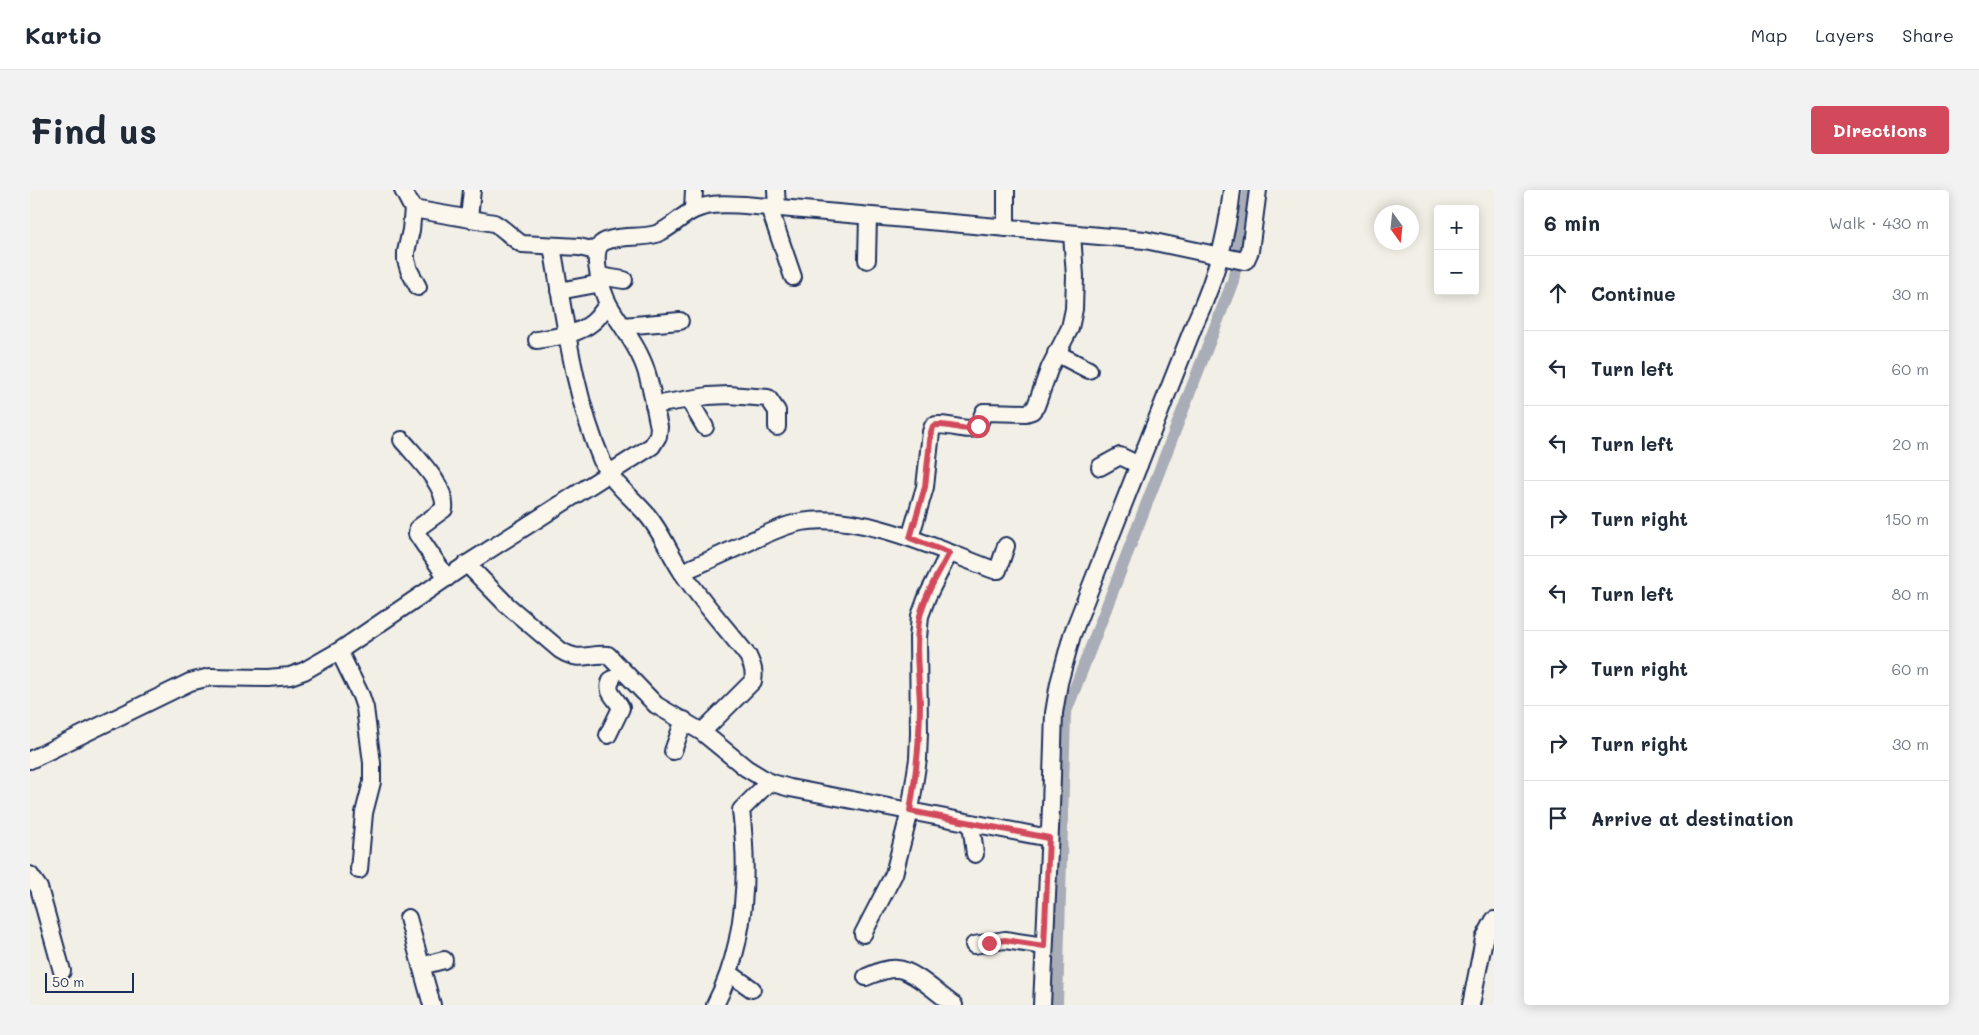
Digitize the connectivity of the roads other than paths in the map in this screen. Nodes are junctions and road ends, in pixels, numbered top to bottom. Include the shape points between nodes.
1 (403, 190) edge
2 (472, 190) edge
3 (694, 190) edge
4 (776, 190) edge
5 (1006, 190) edge
6 (1232, 190) edge
7 (1258, 190) edge
8 (774, 207) junction
9 (412, 209) junction
10 (693, 210) junction
11 (868, 216) junction
12 (469, 218) junction
13 (1006, 228) junction
14 (1072, 234) junction
15 (552, 246) junction
16 (596, 251) junction
17 (1229, 258) junction
18 (867, 260) dead end
19 (793, 277) dead end
20 (600, 280) junction
21 (624, 280) dead end
22 (418, 287) dead end
23 (560, 291) junction
24 (608, 304) junction
25 (680, 321) dead end
26 (623, 326) junction
27 (566, 335) junction
28 (537, 340) dead end
29 (1056, 353) junction
30 (1089, 370) dead end
31 (689, 400) junction
32 (654, 405) junction
33 (705, 427) dead end
34 (777, 427) dead end
35 (402, 440) dead end
36 (1139, 465) junction
37 (1100, 467) dead end
38 (609, 472) junction
39 (910, 538) junction
40 (1006, 546) dead end
41 (949, 553) junction
42 (467, 564) junction
43 (682, 572) junction
44 (447, 578) junction
45 (339, 651) junction
46 (617, 673) junction
47 (684, 720) junction
48 (702, 732) junction
49 (608, 735) dead end
50 (673, 751) dead end
51 (30, 760) edge
52 (769, 782) junction
53 (910, 811) junction
54 (971, 823) junction
55 (1049, 838) junction
56 (975, 854) dead end
57 (359, 870) dead end
58 (30, 874) edge
59 (408, 918) dead end
60 (1494, 920) edge
61 (863, 934) dead end
62 (974, 945) dead end
63 (1044, 946) junction
64 (444, 960) dead end
65 (421, 966) junction
66 (62, 970) dead end
67 (729, 973) junction
68 (866, 977) dead end
69 (752, 989) dead end
70 (432, 1005) edge
71 (715, 1005) edge
72 (954, 1005) edge
73 (1042, 1005) edge
74 (1471, 1005) edge

1 - 9 street
2 - 12 street
3 - 10 street
4 - 8 street
5 - 13 street
6 - 17 street
7 - 17 street via 1250,251 1246,260
8 - 10 street via 719,205
8 - 11 street
8 - 19 street
9 - 12 street
9 - 22 street via 406,260
10 - 16 street via 659,233 611,239
11 - 13 street
11 - 18 street
12 - 15 street via 505,229 522,244
13 - 14 street
14 - 17 street via 1145,240
14 - 29 street via 1074,309 1070,328
15 - 16 street
15 - 23 street
16 - 20 street
17 - 36 street via 1195,323
20 - 21 street
20 - 23 street
20 - 24 street
23 - 27 street
24 - 26 street
24 - 27 street via 592,323
25 - 26 street
26 - 32 street via 643,362
27 - 28 street
27 - 38 street via 582,402
29 - 30 street
29 - 39 street via 1032,411 984,412 978,426 972,429 933,426 925,487
31 - 32 street
31 - 33 street
31 - 34 street via 729,395 768,398 778,411
32 - 38 street via 659,426 652,446
35 - 44 street via 442,489 444,509 418,528 417,534
36 - 37 street via 1120,456
36 - 55 street via 1072,635 1059,684 1054,713
38 - 42 street
38 - 43 street via 649,517
39 - 41 street
39 - 43 street via 864,525 801,522
40 - 41 street via 998,570
41 - 53 street via 920,616 918,759
42 - 44 street
42 - 46 street via 514,611 560,650 578,658 608,655
43 - 48 street via 748,656 755,673 753,681
44 - 45 street
45 - 51 street via 290,676 210,677 190,682
45 - 57 street via 365,708 372,763
46 - 47 street via 656,705
46 - 49 street via 609,689 621,708
47 - 48 street
47 - 50 street
48 - 52 street via 746,768
52 - 53 street
52 - 67 street via 741,810 746,882
53 - 54 street
53 - 61 street via 894,874
54 - 55 street
54 - 56 street
55 - 63 street
58 - 66 street via 39,888
59 - 65 street
60 - 74 street via 1484,939
62 - 63 street via 1005,940
63 - 73 street
64 - 65 street
65 - 70 street
67 - 69 street
67 - 71 street
68 - 72 street via 899,969

